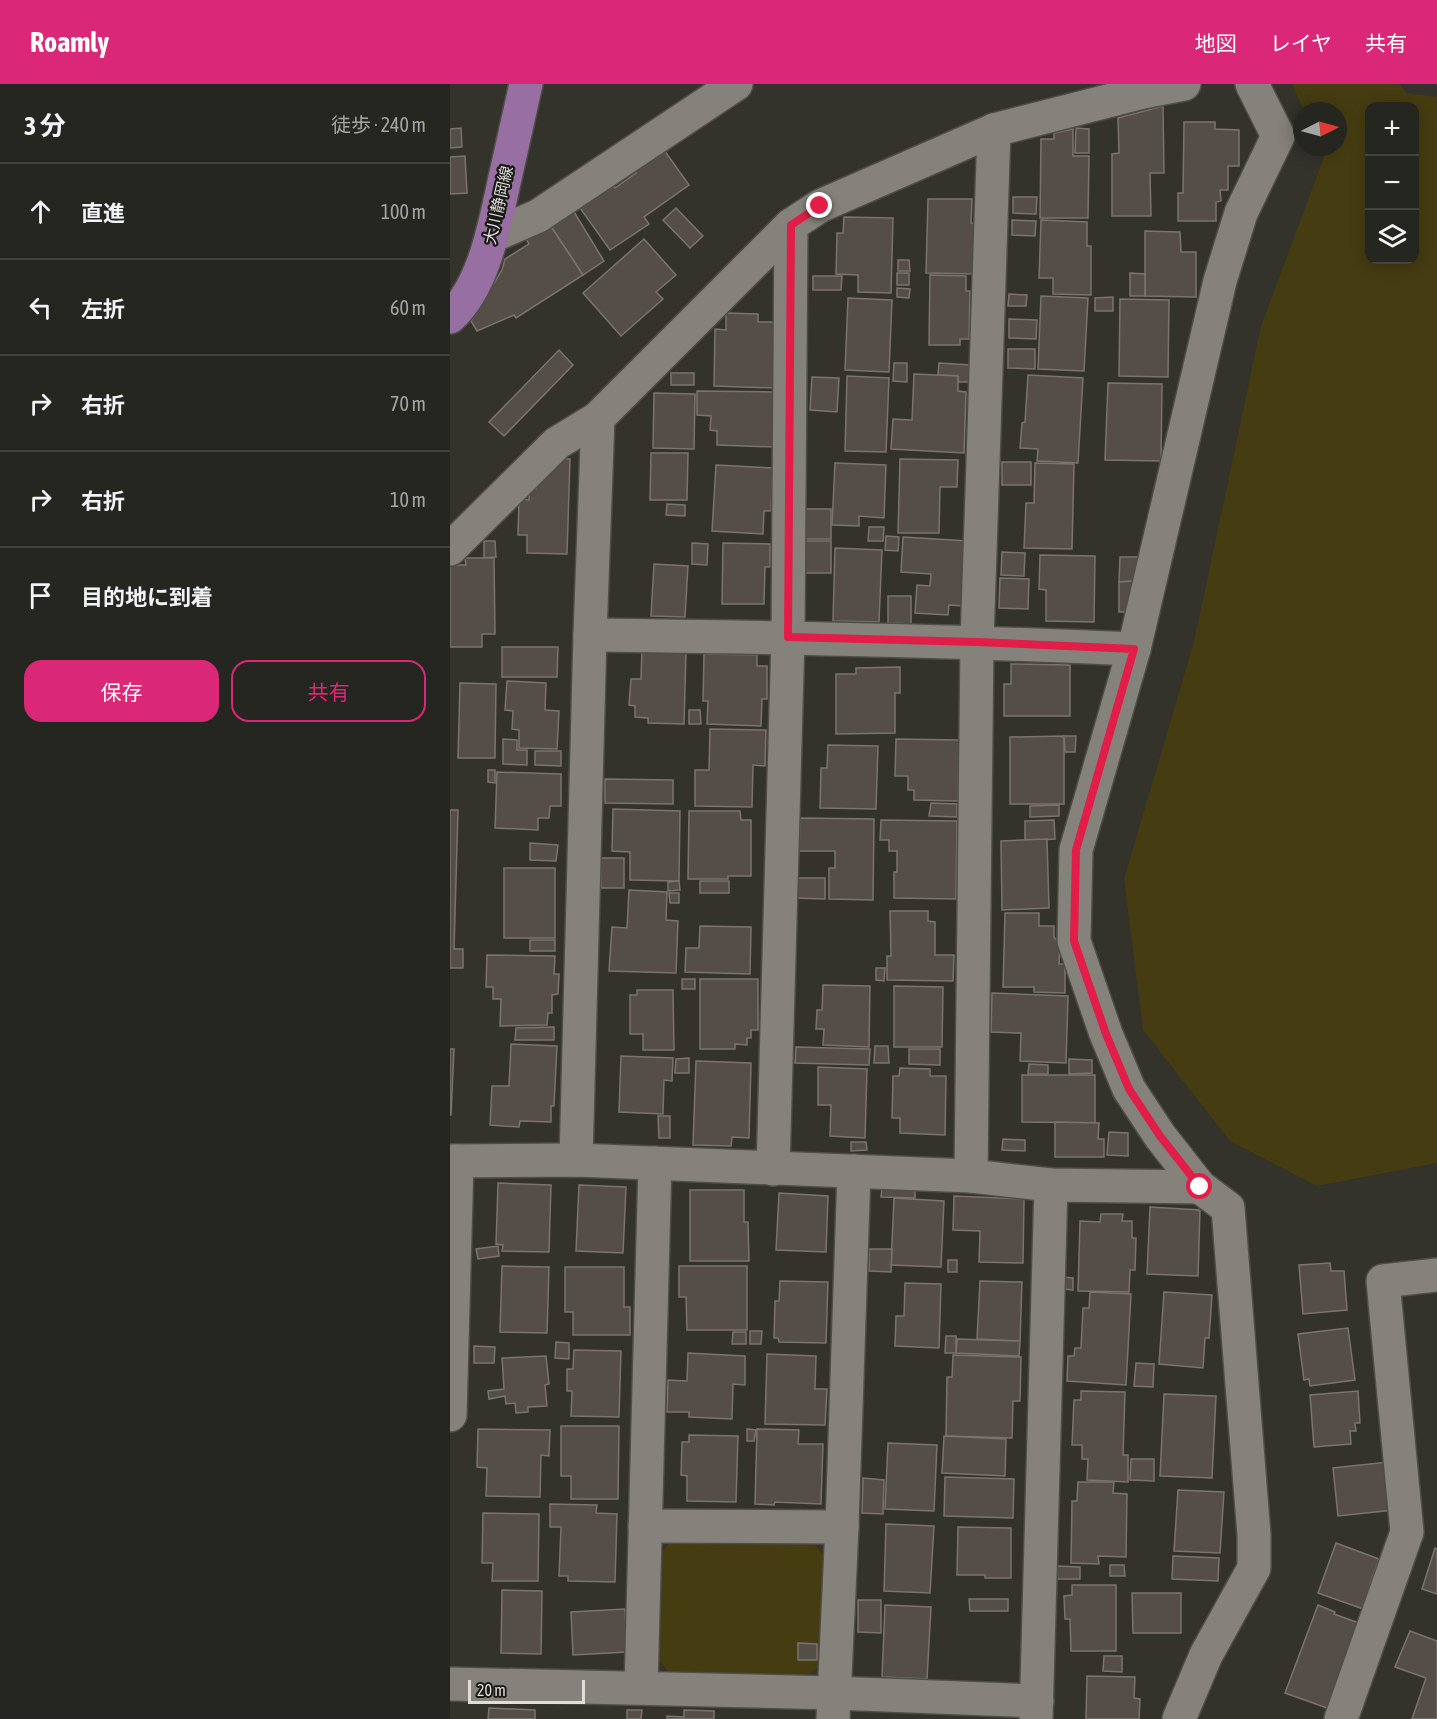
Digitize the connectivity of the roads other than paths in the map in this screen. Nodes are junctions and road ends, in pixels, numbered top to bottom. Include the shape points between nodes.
1 (526, 84) edge
2 (736, 84) edge
3 (1184, 84) edge
4 (1252, 84) edge
5 (994, 130) junction
6 (791, 225) junction
7 (492, 236) junction
8 (450, 317) edge
9 (598, 418) junction
10 (450, 549) edge
11 (590, 635) junction
12 (788, 637) junction
13 (977, 642) junction
14 (1134, 649) junction
15 (576, 1160) junction
16 (453, 1161) edge
17 (655, 1163) junction
18 (773, 1169) junction
19 (855, 1171) junction
20 (970, 1176) junction
21 (1051, 1185) junction
22 (1200, 1187) junction
23 (1437, 1275) edge
24 (450, 1415) edge
25 (645, 1526) junction
26 (842, 1527) junction
27 (450, 1684) edge
28 (641, 1687) junction
29 (834, 1706) edge
30 (1036, 1710) edge
31 (1179, 1719) edge
32 (1341, 1719) edge

1 - 7 main road, 大川静岡線
2 - 7 street via 538,216
3 - 5 street
4 - 14 street via 1278,136 1241,213 1220,281
5 - 6 street via 820,206
5 - 13 street
6 - 9 street
6 - 12 street
7 - 8 main road, 大川静岡線 via 480,273 460,308
9 - 10 street via 558,442
9 - 11 street
11 - 12 street
11 - 15 street
12 - 13 street
12 - 18 street
13 - 14 street
13 - 20 street
14 - 22 street via 1076,850 1074,941 1129,1089
15 - 16 street
15 - 17 street
16 - 24 street
17 - 18 street
17 - 25 street
18 - 19 street
19 - 20 street
19 - 26 street
20 - 21 street
21 - 22 street
21 - 30 street
22 - 31 street via 1228,1208 1254,1568 1206,1655
23 - 32 street via 1383,1281 1407,1532
25 - 26 street
25 - 28 street
26 - 29 street
27 - 28 street
28 - 29 street
29 - 30 street

